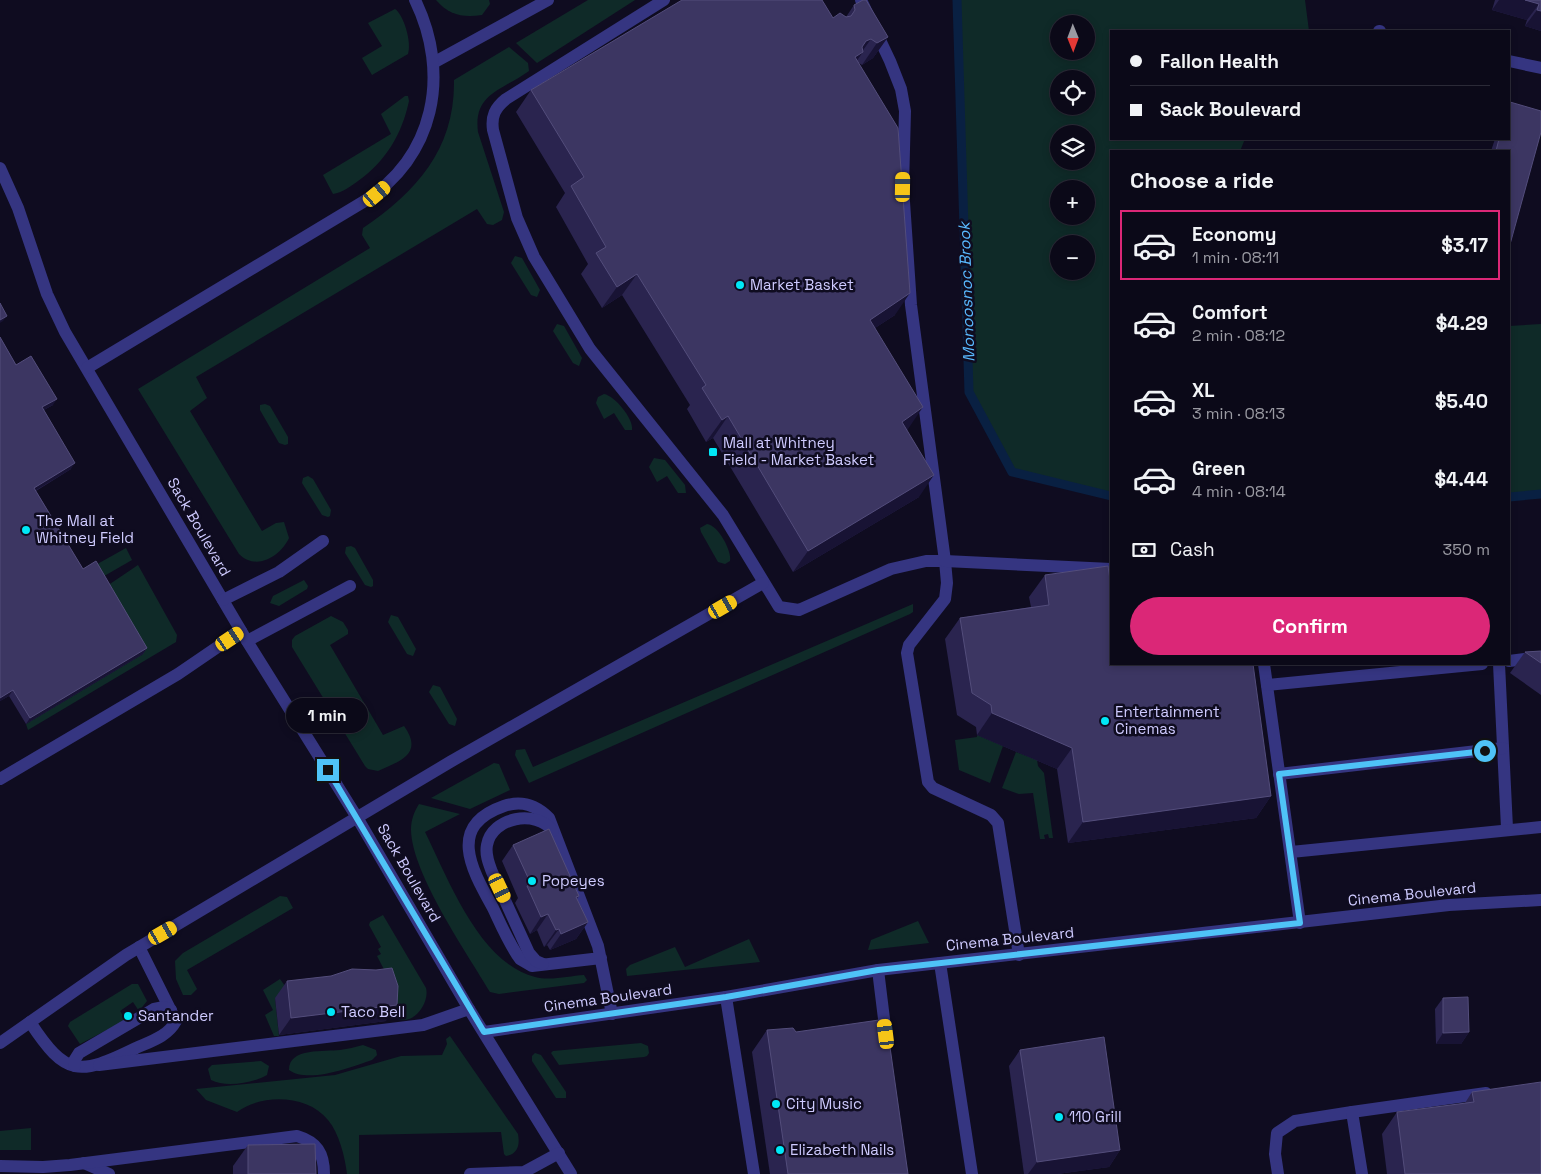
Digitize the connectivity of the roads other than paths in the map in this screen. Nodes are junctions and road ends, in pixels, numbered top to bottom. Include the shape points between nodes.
1 (415, 0) edge
2 (548, 0) edge
3 (664, 0) edge
4 (861, 0) edge
5 (1510, 61) edge
6 (433, 63) junction
7 (1541, 68) edge
8 (891, 131) edge
9 (904, 140) junction
10 (0, 168) edge
11 (87, 368) junction
12 (323, 541) dead end
13 (945, 561) junction
14 (1110, 568) edge
15 (764, 583) junction
16 (350, 586) dead end
17 (223, 600) junction
18 (244, 636) junction
19 (1541, 657) edge
20 (1510, 661) edge
21 (1264, 665) edge
22 (1472, 665) edge
23 (1499, 665) edge
24 (1267, 685) junction
25 (1504, 748) junction
26 (1279, 774) junction
27 (0, 779) edge
28 (358, 819) junction
29 (1541, 827) edge
30 (1507, 828) junction
31 (560, 842) junction
32 (1291, 852) junction
33 (1541, 900) edge
34 (1300, 923) junction
35 (139, 947) junction
36 (1019, 955) junction
37 (602, 958) junction
38 (940, 962) junction
39 (547, 966) junction
40 (878, 970) junction
41 (726, 997) junction
42 (469, 1009) junction
43 (170, 1010) junction
44 (612, 1014) junction
45 (30, 1022) junction
46 (484, 1032) junction
47 (0, 1043) edge
48 (887, 1044) edge
49 (99, 1065) junction
50 (75, 1066) junction
51 (1501, 1091) edge
52 (1352, 1112) junction
53 (559, 1153) junction
54 (84, 1163) junction
55 (0, 1166) edge
56 (109, 1174) edge
57 (324, 1174) edge
58 (470, 1174) edge
59 (571, 1174) edge
60 (754, 1174) edge
61 (972, 1174) edge
62 (1278, 1174) edge
63 (1362, 1174) edge

1 - 6 street via 429,39
2 - 6 street
3 - 15 street via 504,100 492,116 493,130 516,218 534,257 590,349 723,515
4 - 9 street via 901,89
5 - 7 street
6 - 11 street via 431,103 424,133 408,162 389,184
8 - 9 street
9 - 13 street via 903,187 911,305
10 - 11 street, Sack Boulevard via 18,208 46,294
11 - 17 street, Sack Boulevard
12 - 17 street via 279,572
13 - 14 street
13 - 15 street via 926,561 891,569 799,610 779,608
13 - 36 street via 945,599 907,652 928,782 933,788 991,815 998,824
15 - 28 street via 450,762
16 - 18 street
17 - 18 street, Sack Boulevard
18 - 27 street
18 - 28 street, Sack Boulevard
19 - 20 street
21 - 24 street
22 - 24 street
23 - 25 street
24 - 26 street
25 - 26 street
25 - 30 street
26 - 32 street
28 - 35 street
28 - 42 street, Sack Boulevard
29 - 30 street
30 - 32 street
31 - 37 street
31 - 39 street via 552,828 544,823 520,819 495,830 487,846 492,872 529,953
31 - 39 street via 549,818 532,805 520,804 485,814 469,837 468,849 474,873 516,952 532,966
32 - 34 street
33 - 34 street, Cinema Boulevard via 1448,906
34 - 36 street, Cinema Boulevard
35 - 43 street
35 - 45 street
36 - 38 street, Cinema Boulevard
37 - 39 street
37 - 44 street
38 - 40 street, Cinema Boulevard
38 - 61 street
40 - 41 street, Cinema Boulevard
40 - 48 street
41 - 44 street, Cinema Boulevard
41 - 60 street
42 - 46 street, Sack Boulevard
42 - 49 street via 418,1025
43 - 49 street via 176,1021 170,1031
43 - 50 street via 164,1007 154,1009 79,1053
44 - 46 street, Cinema Boulevard
45 - 47 street
45 - 50 street via 55,1056
46 - 53 street, Sack Boulevard
49 - 50 street
51 - 52 street
52 - 62 street via 1295,1121 1277,1133 1274,1154
52 - 63 street
53 - 58 street via 524,1172
53 - 59 street, Sack Boulevard
54 - 55 street
54 - 56 street
54 - 57 street via 297,1136 308,1140 322,1153

